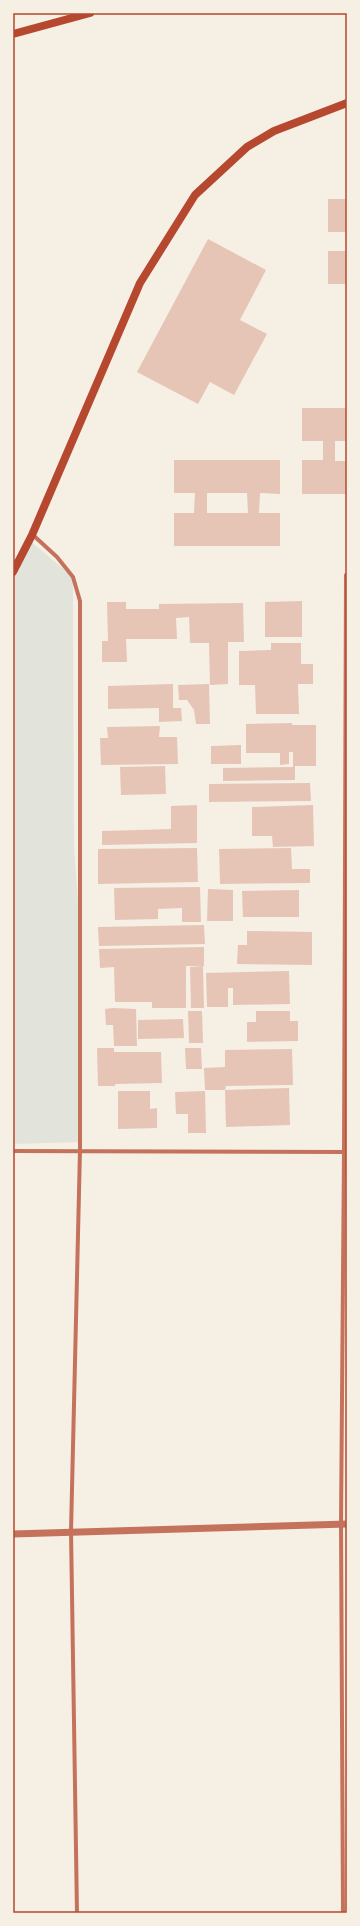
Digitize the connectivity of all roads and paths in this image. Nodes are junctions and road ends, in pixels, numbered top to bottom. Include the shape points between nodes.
1 (90, 13) edge
2 (13, 34) edge
3 (347, 103) edge
4 (32, 535) junction
5 (13, 572) edge
6 (346, 575) edge
7 (80, 1150) junction
8 (13, 1151) edge
9 (346, 1152) edge
10 (344, 1524) edge
11 (71, 1531) junction
12 (13, 1534) edge
13 (77, 1913) edge
14 (343, 1913) edge

1 - 2 main road
3 - 4 main road via 274,131 247,147 196,195 140,283
4 - 5 main road
4 - 7 street via 57,557 73,577 80,601
6 - 9 street
7 - 8 street
7 - 9 street
7 - 11 street
9 - 10 street
10 - 11 street
10 - 14 street
11 - 12 street
11 - 13 street

